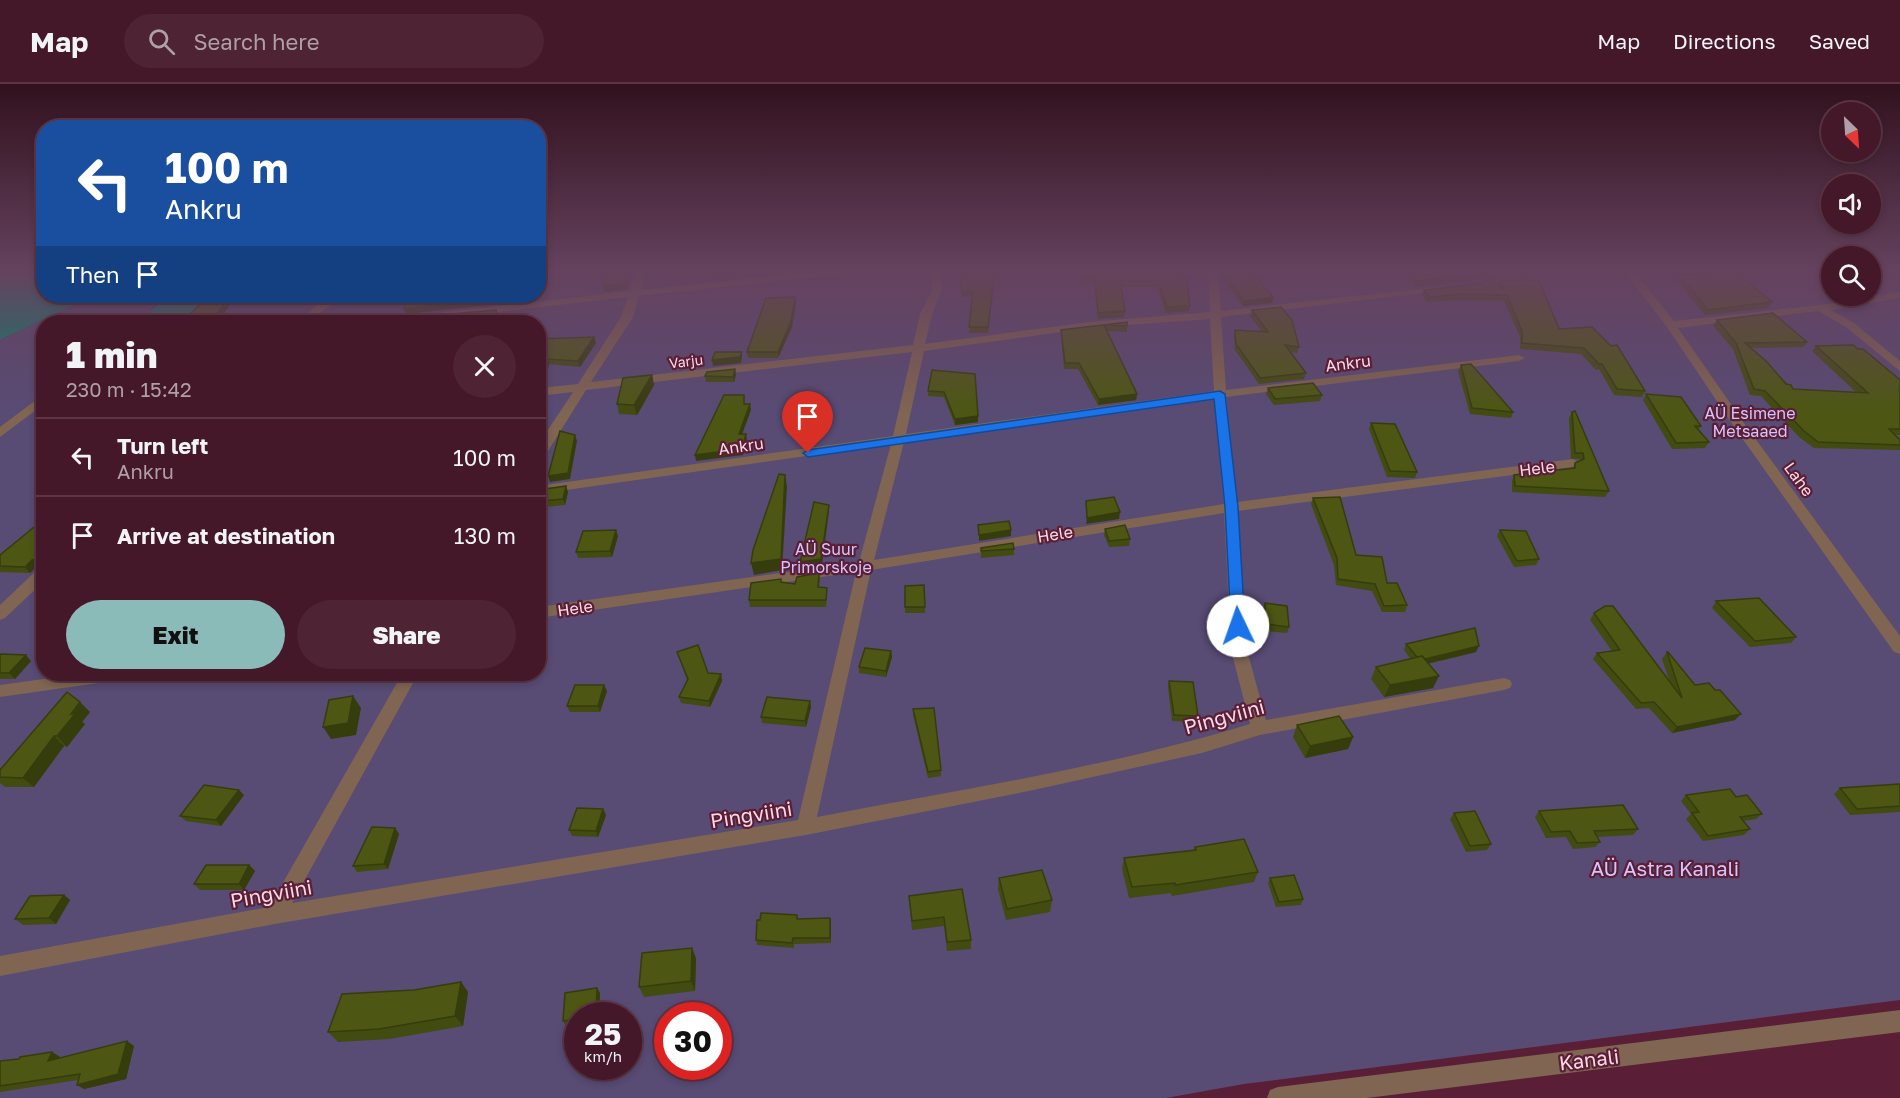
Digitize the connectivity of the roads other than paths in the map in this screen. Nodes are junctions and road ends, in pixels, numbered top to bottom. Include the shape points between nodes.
1 (626, 318) edge
2 (925, 318) edge
3 (1172, 318) edge
4 (1214, 318) edge
5 (1665, 318) edge
6 (1735, 318) edge
7 (1838, 318) edge
8 (1671, 326) junction
9 (918, 348) junction
10 (1519, 358) dead end
11 (1900, 367) edge
12 (581, 388) junction
13 (546, 391) edge
14 (1220, 394) junction
15 (36, 404) edge
16 (0, 433) edge
17 (898, 441) junction
18 (546, 443) edge
19 (1573, 463) edge
20 (546, 489) edge
21 (1231, 507) junction
22 (865, 566) junction
23 (36, 580) edge
24 (546, 612) edge
25 (0, 614) edge
26 (1900, 648) edge
27 (71, 681) edge
28 (406, 681) edge
29 (1504, 684) dead end
30 (0, 691) edge
31 (1260, 728) junction
32 (806, 827) junction
33 (275, 915) junction
34 (0, 966) edge
35 (1900, 1021) edge
36 (1278, 1098) edge

1 - 12 street
2 - 9 street
3 - 9 street, Varju via 1089,325
4 - 14 street
5 - 8 street, Lahe
6 - 8 street
7 - 11 street
8 - 26 street, Lahe
9 - 12 street, Varju
9 - 17 street
10 - 14 street, Ankru
12 - 13 street, Varju
12 - 18 street
14 - 17 street, Ankru
14 - 21 street
15 - 16 street
17 - 20 street, Ankru
17 - 22 street
19 - 21 street, Hele
21 - 22 street, Hele
21 - 31 street via 1239,650
22 - 24 street, Hele
22 - 32 street
23 - 25 street
27 - 30 street
28 - 33 street
29 - 31 street, Pingviini
31 - 32 street, Pingviini via 1191,749
32 - 33 street, Pingviini
33 - 34 street, Pingviini
35 - 36 street, Kanali

